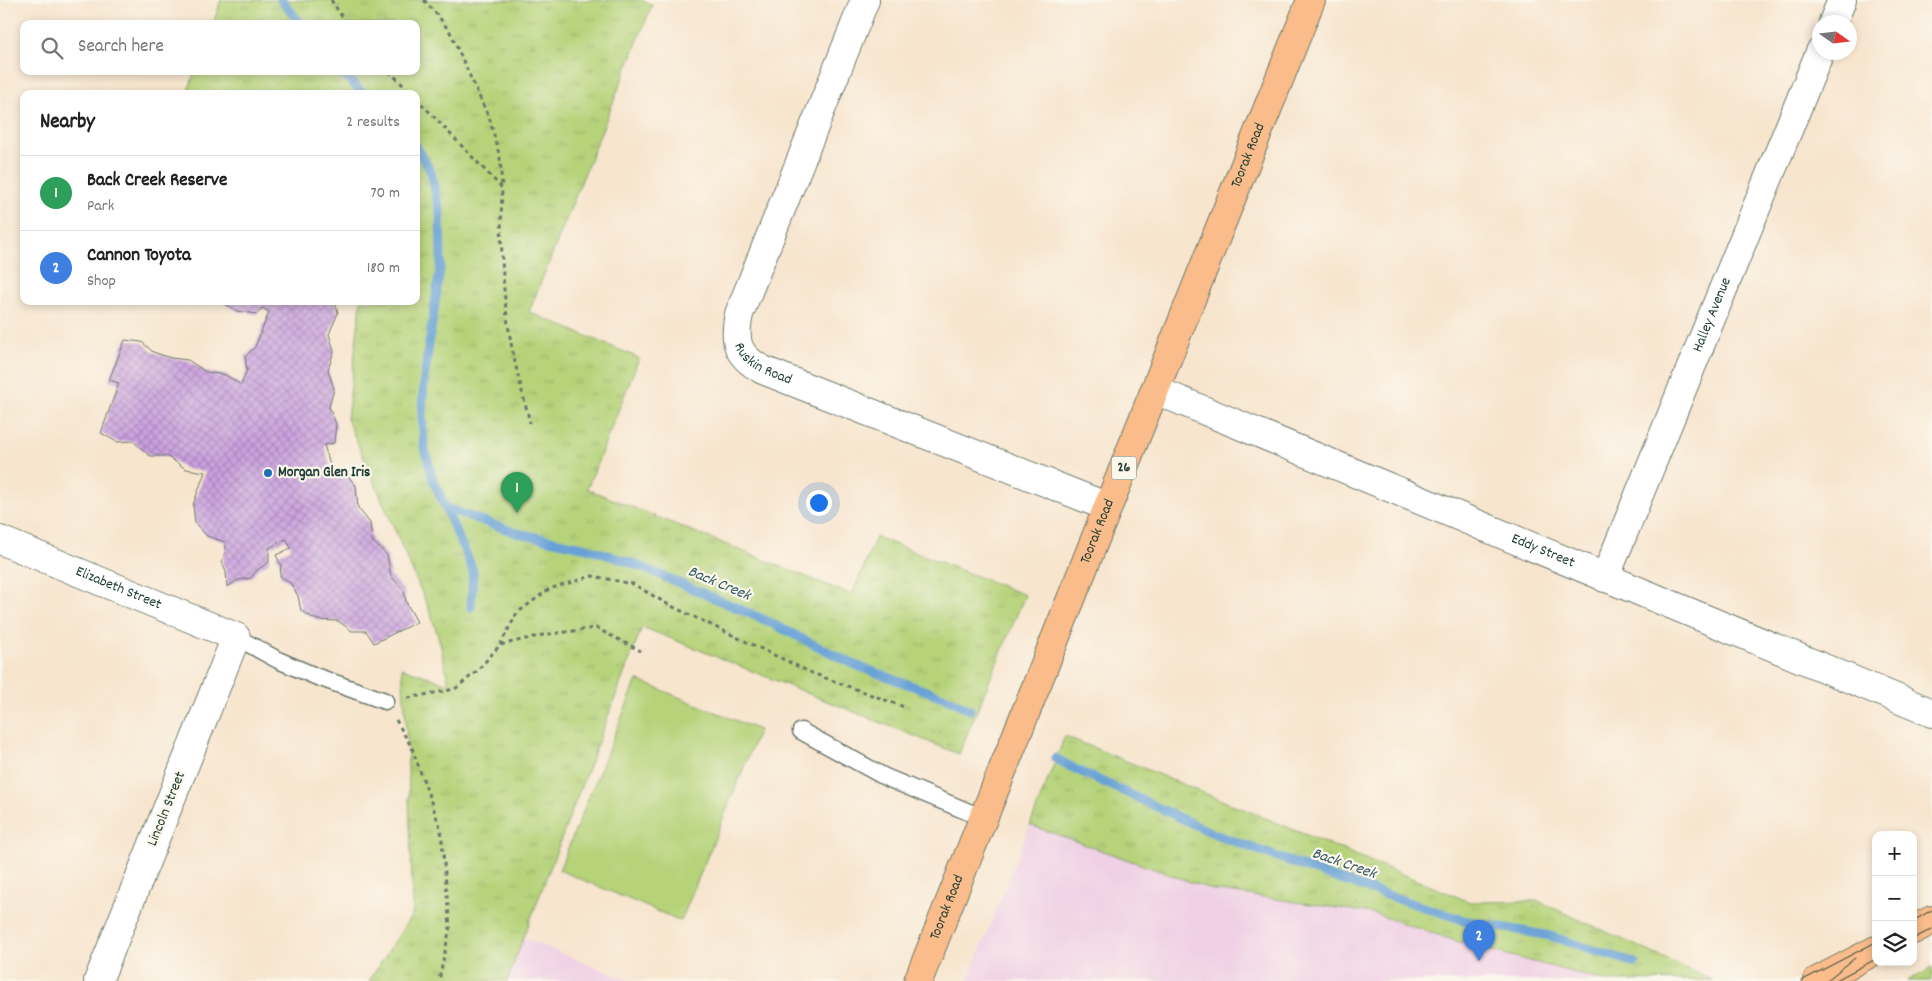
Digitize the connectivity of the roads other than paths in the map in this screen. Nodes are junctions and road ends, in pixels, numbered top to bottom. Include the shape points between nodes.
1 (865, 0) edge
2 (1311, 0) edge
3 (1842, 0) edge
4 (1836, 15) edge
5 (1817, 60) edge
6 (1155, 390) junction
7 (1108, 507) junction
8 (0, 540) edge
9 (1605, 578) junction
10 (236, 637) junction
11 (385, 700) road end
12 (1932, 713) edge
13 (801, 731) dead end
14 (983, 818) junction
15 (1932, 920) edge
16 (1917, 928) edge
17 (1872, 952) edge
18 (98, 981) edge
19 (918, 981) edge
20 (1817, 981) edge

1 - 7 street, Ruskin Road via 739,314 736,340 740,351 763,370
2 - 6 main road, Toorak Road / 26
3 - 4 street
5 - 9 street, Halley Avenue
6 - 7 main road, Toorak Road / 26
6 - 9 street, Eddy Street
7 - 14 main road, Toorak Road / 26
8 - 10 street, Elizabeth Street
9 - 12 street, Eddy Street
10 - 11 lane via 308,673
10 - 18 street, Lincoln Street
13 - 14 lane via 885,777
14 - 19 main road, Toorak Road / 26
15 - 16 main road
17 - 20 main road

